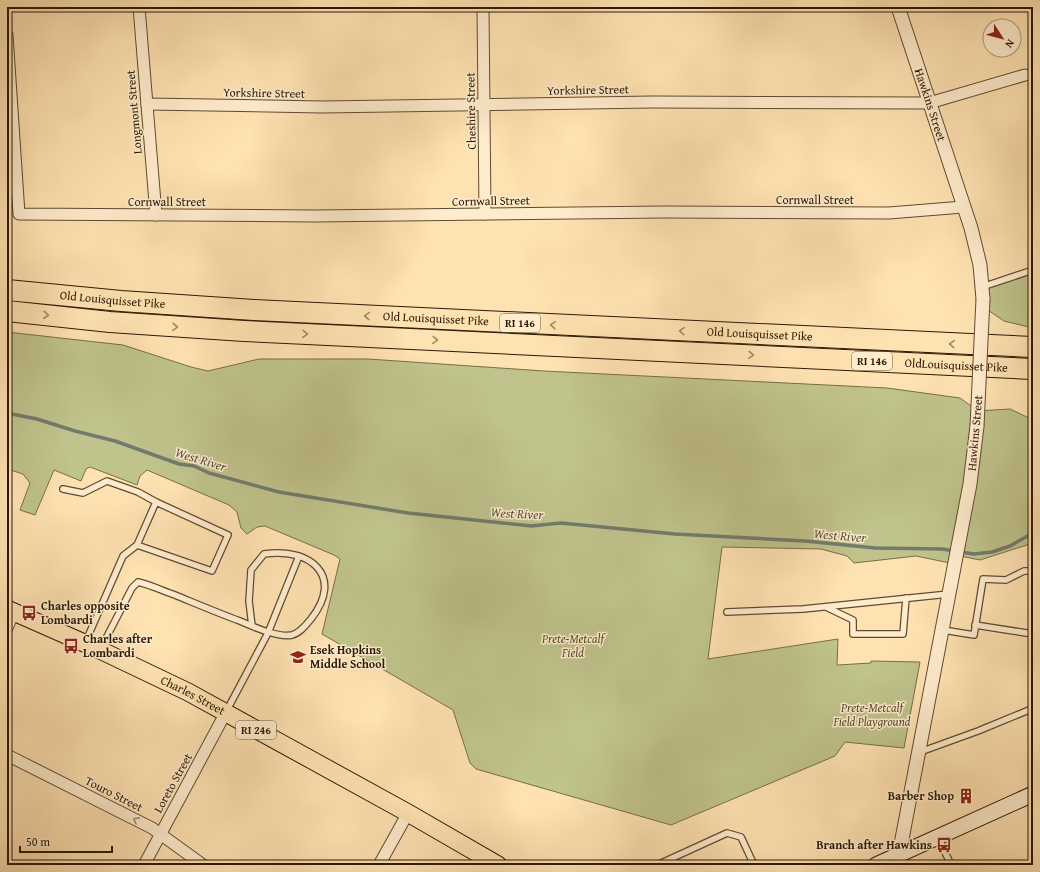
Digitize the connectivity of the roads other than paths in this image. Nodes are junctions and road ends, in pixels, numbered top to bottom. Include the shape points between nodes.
1 (139, 7) edge
2 (483, 7) edge
3 (898, 7) edge
4 (7, 35) edge
5 (1025, 75) dead end
6 (929, 103) junction
7 (147, 104) junction
8 (483, 106) junction
9 (963, 207) junction
10 (485, 214) junction
11 (156, 215) junction
12 (1033, 270) edge
13 (7, 290) edge
14 (983, 293) junction
15 (7, 311) edge
16 (1033, 347) edge
17 (712, 353) joint
18 (1033, 369) edge
19 (63, 489) dead end
20 (156, 502) junction
21 (137, 546) junction
22 (299, 556) junction
23 (1033, 571) edge
24 (949, 594) junction
25 (906, 598) junction
26 (825, 607) junction
27 (11, 610) edge
28 (727, 612) dead end
29 (975, 625) junction
30 (252, 626) junction
31 (7, 628) edge
32 (943, 630) junction
33 (268, 632) junction
34 (1033, 634) edge
35 (93, 647) junction
36 (1033, 706) edge
37 (225, 714) junction
38 (919, 752) junction
39 (7, 755) edge
40 (1033, 794) edge
41 (408, 813) junction
42 (160, 834) junction
43 (938, 837) junction
44 (899, 860) edge
45 (661, 864) edge
46 (144, 865) edge
47 (203, 865) edge
48 (379, 865) edge
49 (498, 865) edge
50 (754, 865) edge
51 (876, 865) edge
52 (951, 865) edge

1 - 7 street, Longmont Street
2 - 8 street, Cheshire Street
3 - 6 street, Hawkins Street
4 - 11 street, Cornwall Street via 19,214
5 - 6 street, Yorkshire Street
6 - 8 street, Yorkshire Street
6 - 9 street, Hawkins Street
7 - 8 street, Yorkshire Street via 322,108
7 - 11 street, Longmont Street
8 - 10 street, Cheshire Street
9 - 10 street, Cornwall Street via 889,213
9 - 14 street, Hawkins Street via 980,266
10 - 11 street, Cornwall Street
12 - 14 lane
16 -> 13 highway, Old Louisquisset Pike / RI 146 via 254,310
14 - 24 street, Hawkins Street, bridge via 973,464
15 -> 17 highway, Old Louisquisset Pike / RI 146 via 200,328
17 -> 18 highway, OldLouisquisset Pike / RI 146
19 - 20 lane via 83,493 108,480
20 - 21 lane
20 - 21 lane via 228,534 212,571
21 - 35 lane via 123,556
22 - 30 lane via 280,551 264,554 251,570 248,601
22 - 33 lane
22 - 33 lane via 314,562 319,568 324,579 324,594 316,613 305,627 292,635
23 - 29 lane via 1024,571 1006,580 983,579
24 - 25 lane
24 - 32 street, Hawkins Street
25 - 26 lane
25 - 26 lane via 903,634 853,634 853,620
26 - 28 lane
27 - 31 street
27 - 35 main road, Charles Street / RI 246
29 - 32 lane via 974,635
29 - 34 lane
30 - 33 lane
30 - 35 lane via 138,582
32 - 38 street, Hawkins Street
33 - 37 lane
35 - 37 main road, Charles Street / RI 246 via 188,692
36 - 38 lane via 978,731
37 - 41 main road, Charles Street / RI 246
37 - 42 street, Loreto Street
38 - 44 street, Hawkins Street
42 -> 39 street, Touro Street via 122,812
40 - 43 main road
41 - 48 street
41 - 49 main road, Charles Street / RI 246
42 - 46 street, Loreto Street
42 - 47 street, Touro Street
43 - 44 main road
43 - 52 lane
44 - 51 main road
45 - 50 lane via 727,833 741,837

